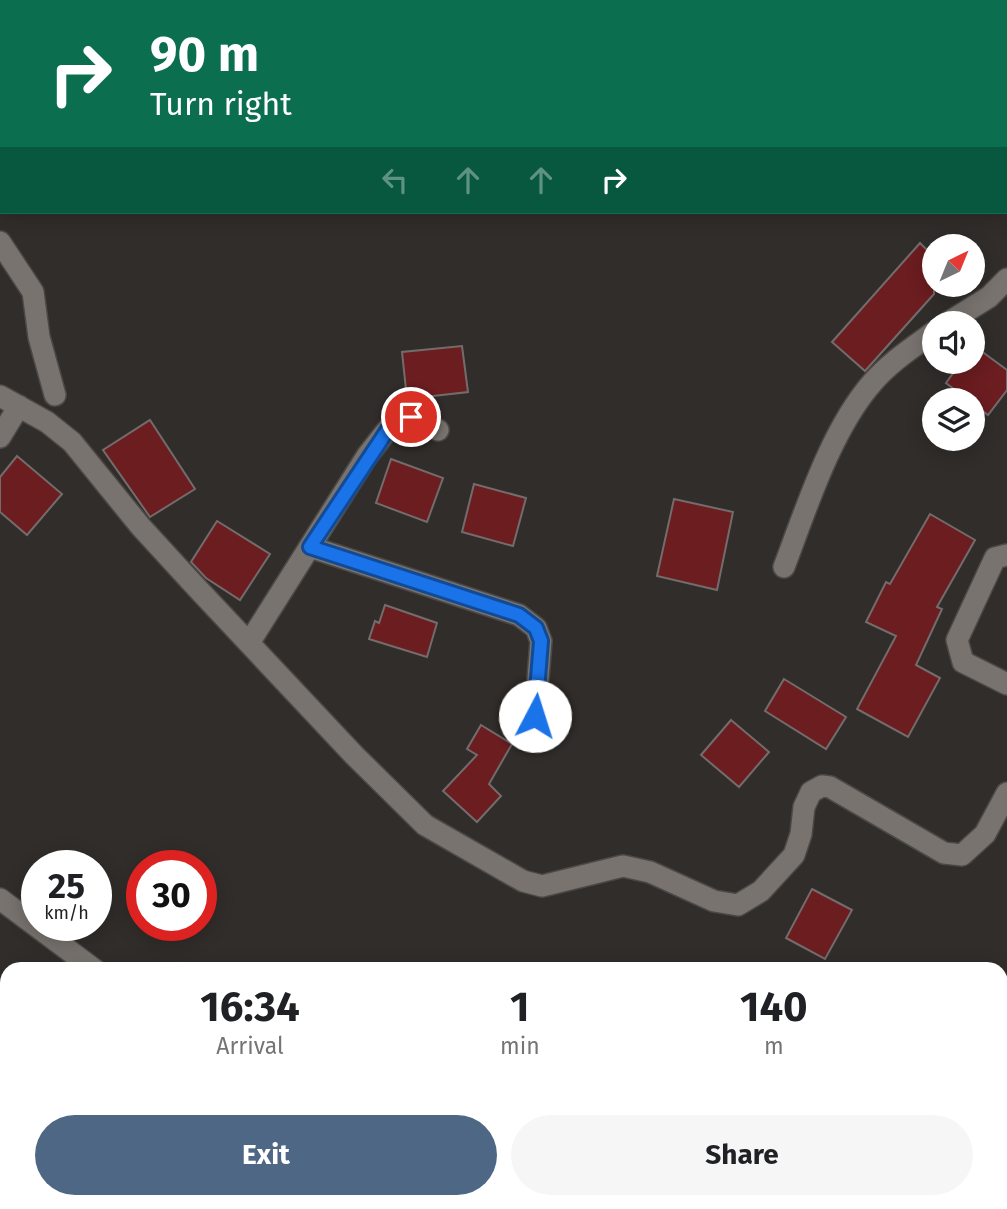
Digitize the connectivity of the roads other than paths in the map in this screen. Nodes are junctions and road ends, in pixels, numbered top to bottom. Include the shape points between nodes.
1 (0, 242) edge
2 (1007, 279) edge
3 (967, 311) edge
4 (922, 341) edge
5 (55, 395) dead end
6 (0, 396) edge
7 (19, 406) junction
8 (438, 429) dead end
9 (0, 437) edge
10 (310, 547) junction
11 (1007, 555) edge
12 (784, 567) dead end
13 (249, 643) junction
14 (1007, 684) edge
15 (535, 716) dead end
16 (1007, 793) edge
17 (0, 899) edge
18 (84, 962) edge

1 - 5 street via 33,292 39,337
2 - 3 street
4 - 12 street via 887,366 845,421
6 - 7 street
7 - 9 street
7 - 13 street via 72,442 141,527
8 - 10 street via 411,417 389,428
10 - 13 street
10 - 15 street via 519,615 536,628 541,641
11 - 14 street via 995,558 957,640 963,662
13 - 16 street via 425,825 523,881 542,886 623,866 650,872 714,901 737,905 761,891 793,855 804,807 816,788 830,787 916,839 944,853 962,855 985,834
17 - 18 street

